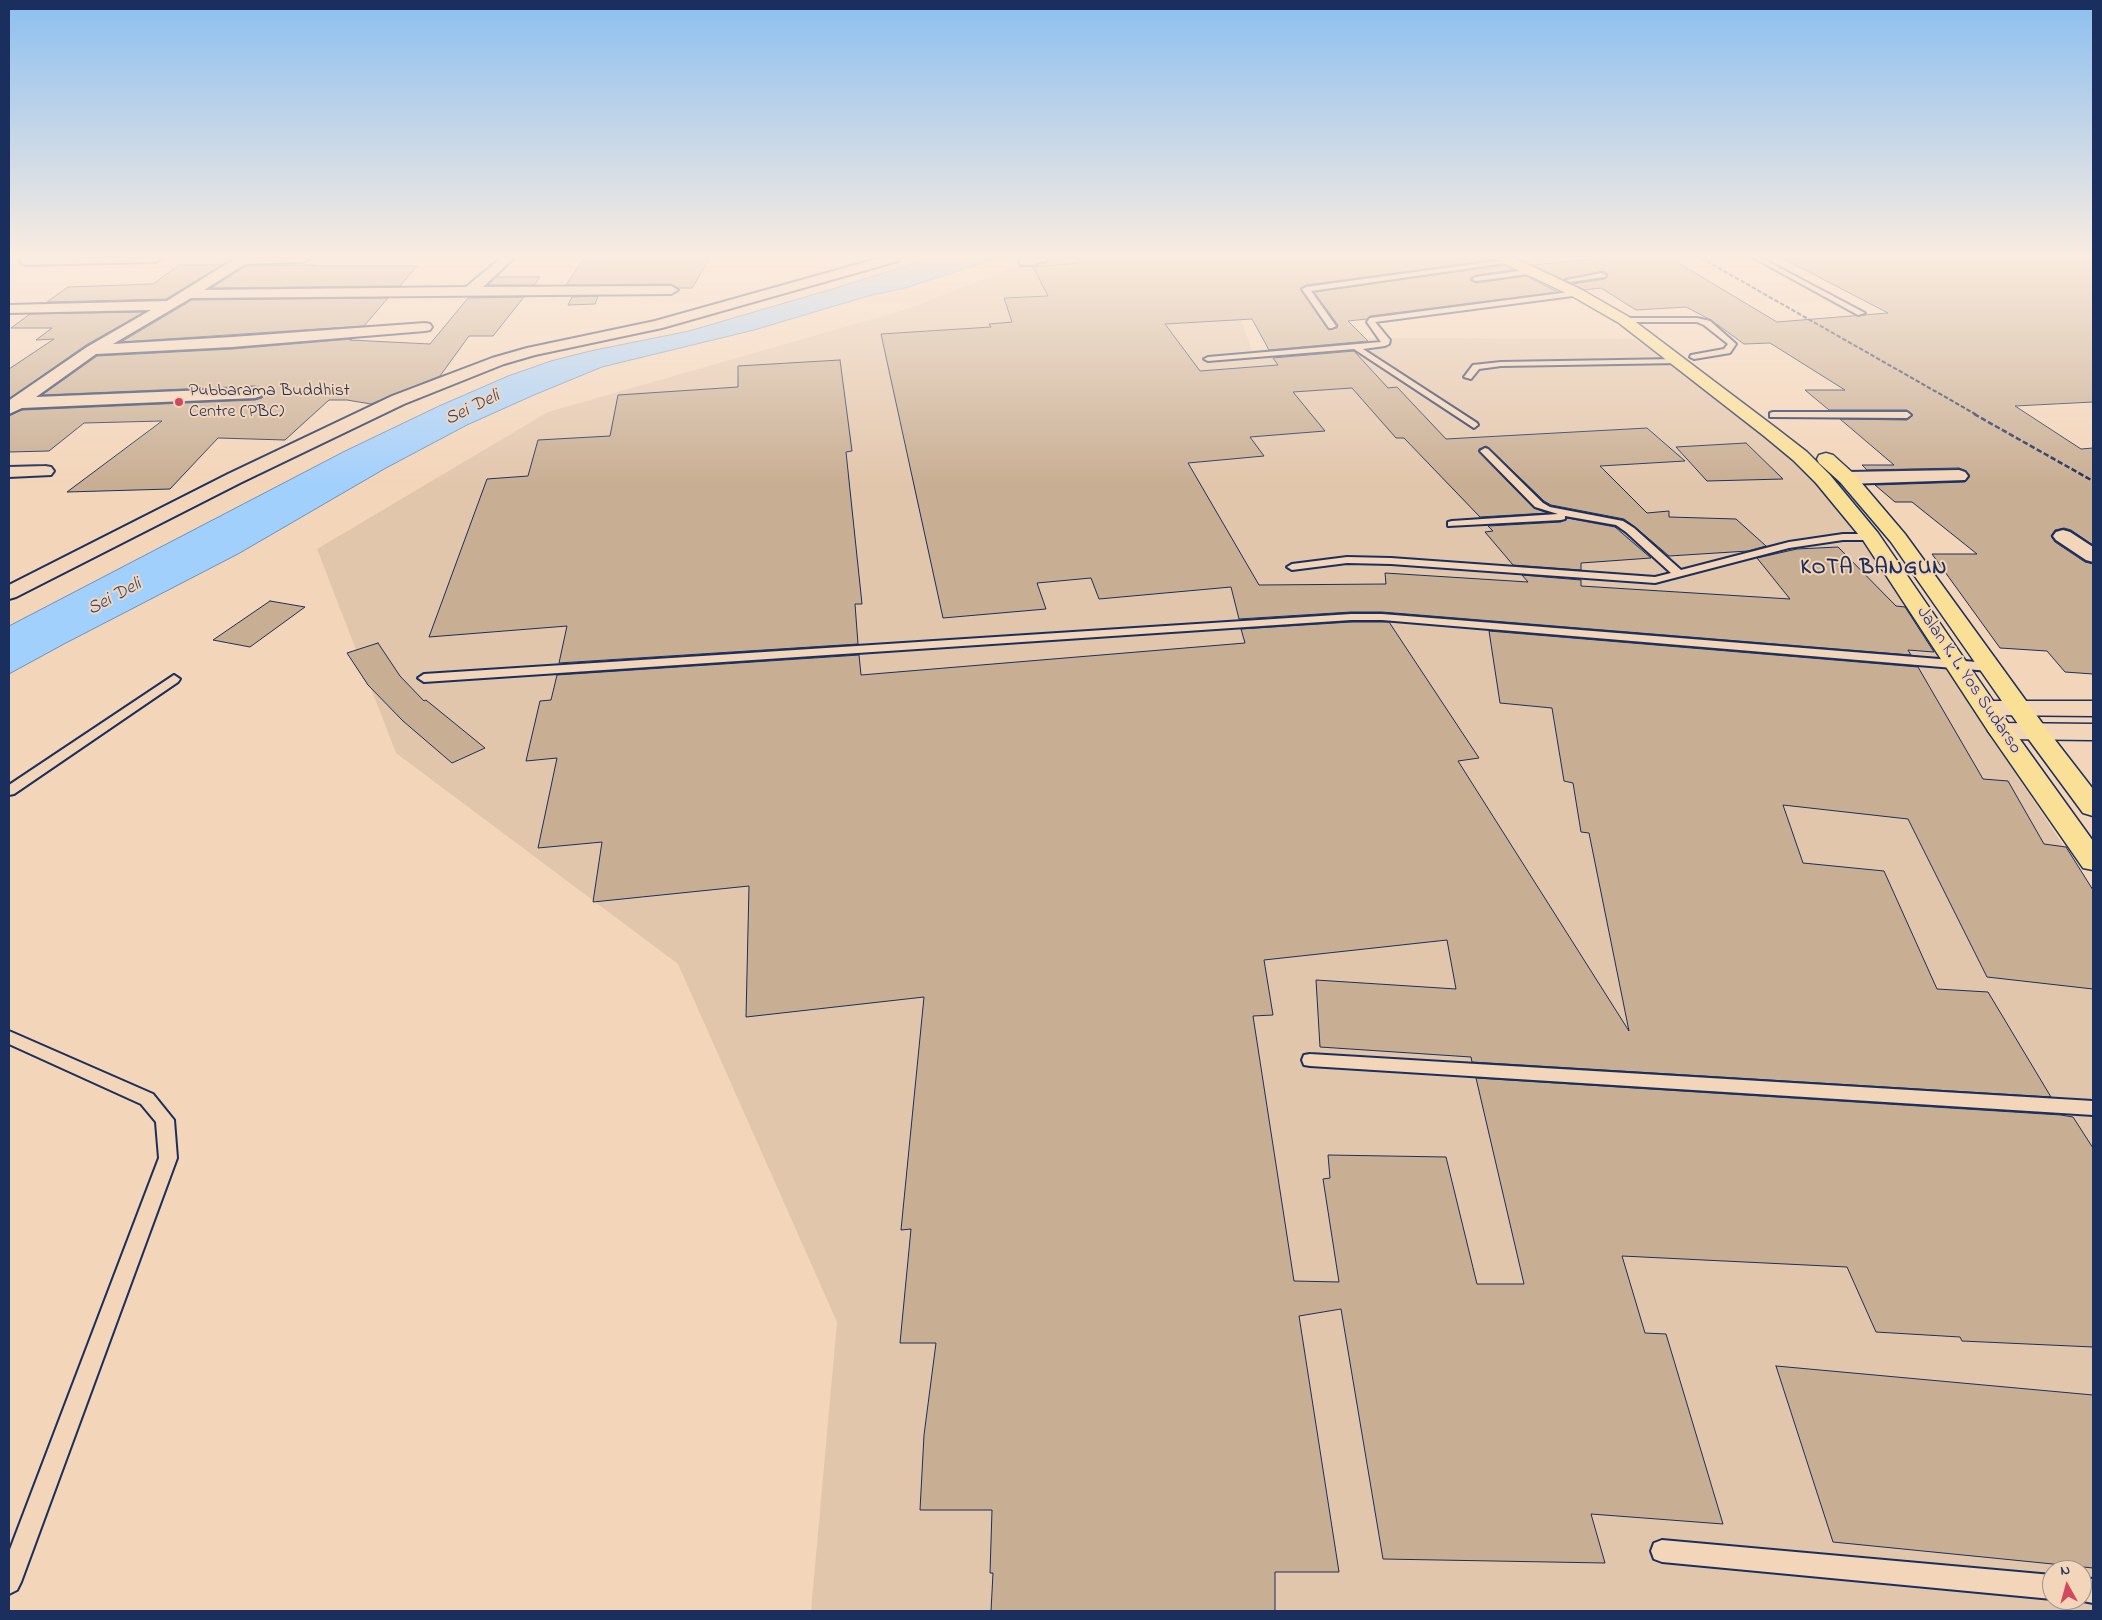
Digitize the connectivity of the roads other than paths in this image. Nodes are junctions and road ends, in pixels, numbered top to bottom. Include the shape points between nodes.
1 (120, 334) edge
2 (340, 334) edge
3 (615, 334) edge
4 (1380, 334) edge
5 (1652, 334) edge
6 (1720, 334) edge
7 (1357, 348) junction
8 (92, 350) junction
9 (1208, 359) dead end
10 (1686, 359) junction
11 (1468, 377) dead end
12 (255, 393) dead end
13 (13, 406) edge
14 (1773, 415) junction
15 (1907, 416) dead end
16 (1474, 425) dead end
17 (1484, 451) dead end
18 (45, 471) dead end
19 (9, 472) edge
20 (1959, 476) dead end
21 (1847, 478) junction
22 (1580, 516) junction
23 (1452, 524) dead end
24 (2062, 536) dead end
25 (1871, 537) junction
26 (2093, 556) edge
27 (1292, 566) dead end
28 (1679, 574) junction
29 (9, 593) edge
30 (1958, 665) junction
31 (1989, 667) junction
32 (424, 678) dead end
33 (174, 679) dead end
34 (1986, 708) junction
35 (2019, 709) junction
36 (2093, 709) edge
37 (2001, 731) junction
38 (2036, 732) junction
39 (2093, 732) edge
40 (9, 791) edge
41 (2093, 807) edge
42 (2093, 861) edge
43 (9, 1037) edge
44 (1310, 1060) dead end
45 (2093, 1108) edge
46 (1662, 1551) dead end
47 (9, 1582) edge
48 (2042, 1586) edge

1 - 8 street
2 - 8 street
3 - 29 street via 532,351 398,400 235,478
4 - 7 lane via 1386,340 1385,344
5 - 10 highway, Jalan K. L. Yos Sudarso
6 - 10 lane via 1732,344 1727,351
7 - 9 lane
7 - 16 lane
8 - 13 street
10 - 11 lane via 1501,364 1476,367
10 - 14 highway, Jalan K. L. Yos Sudarso
10 - 25 highway, Jalan K. L. Yos Sudarso via 1800,456
12 - 13 street
14 - 15 lane
14 - 21 highway, Jalan K. L. Yos Sudarso
17 - 22 lane via 1539,505
18 - 19 street
20 - 21 street
21 - 31 highway, Jalan K. L. Yos Sudarso via 1898,538
22 - 23 lane
22 - 28 lane via 1624,526
24 - 26 street
25 - 28 lane via 1842,537 1789,545
25 - 30 highway, Jalan K. L. Yos Sudarso
27 - 28 lane via 1347,560 1631,580 1655,580
30 - 31 lane
30 - 32 lane via 1366,617
30 - 34 highway, Jalan K. L. Yos Sudarso
31 - 35 highway, Jalan K. L. Yos Sudarso
33 - 40 lane
34 - 35 street
34 - 37 highway, Jalan K. L. Yos Sudarso
35 - 36 street
35 - 38 highway, Jalan K. L. Yos Sudarso
37 - 38 street
37 - 42 highway, Jalan K. L. Yos Sudarso
38 - 39 street
38 - 41 highway, Jalan K. L. Yos Sudarso
43 - 47 lane via 146,1100 165,1120 168,1158
44 - 45 lane
46 - 48 lane

